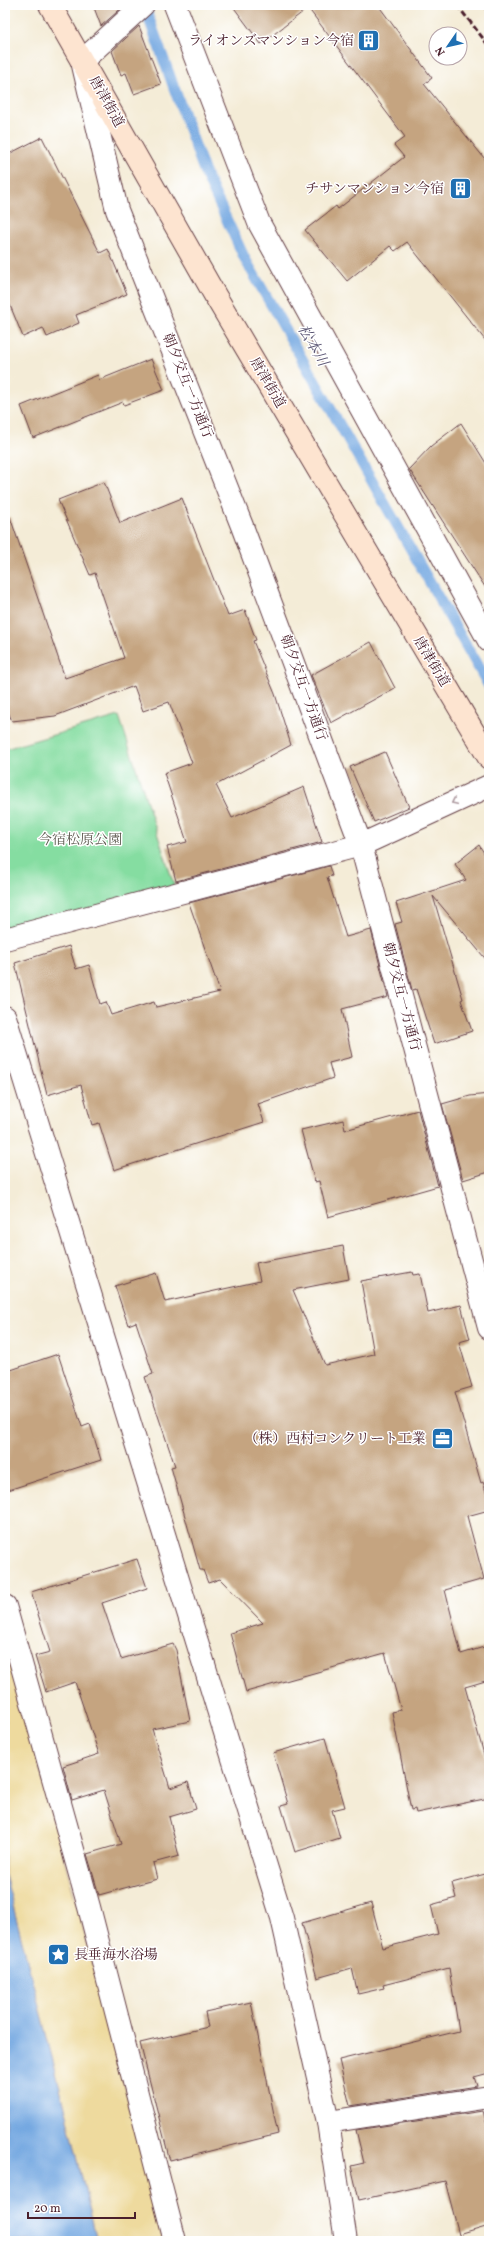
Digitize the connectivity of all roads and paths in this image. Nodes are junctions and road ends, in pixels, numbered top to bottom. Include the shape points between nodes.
1 (50, 5) edge
2 (175, 5) edge
3 (138, 10) edge
4 (82, 60) junction
5 (489, 641) edge
6 (489, 758) edge
7 (489, 786) edge
8 (361, 845) junction
9 (5, 939) edge
10 (5, 1017) edge
11 (489, 1328) edge
12 (5, 1606) edge
13 (489, 2097) edge
14 (328, 2122) junction
15 (175, 2241) edge
16 (346, 2241) edge

1 - 4 street, 唐津街道
2 - 5 street via 259,223
3 - 4 street
4 - 6 street, 唐津街道 via 220,304
4 - 8 street, 朝夕交互一方通行 via 117,210 242,526
7 -> 8 street
8 - 9 street
8 - 11 street, 朝夕交互一方通行
10 - 14 street via 282,1918
12 - 15 street via 89,1907
13 - 14 street
14 - 16 street

